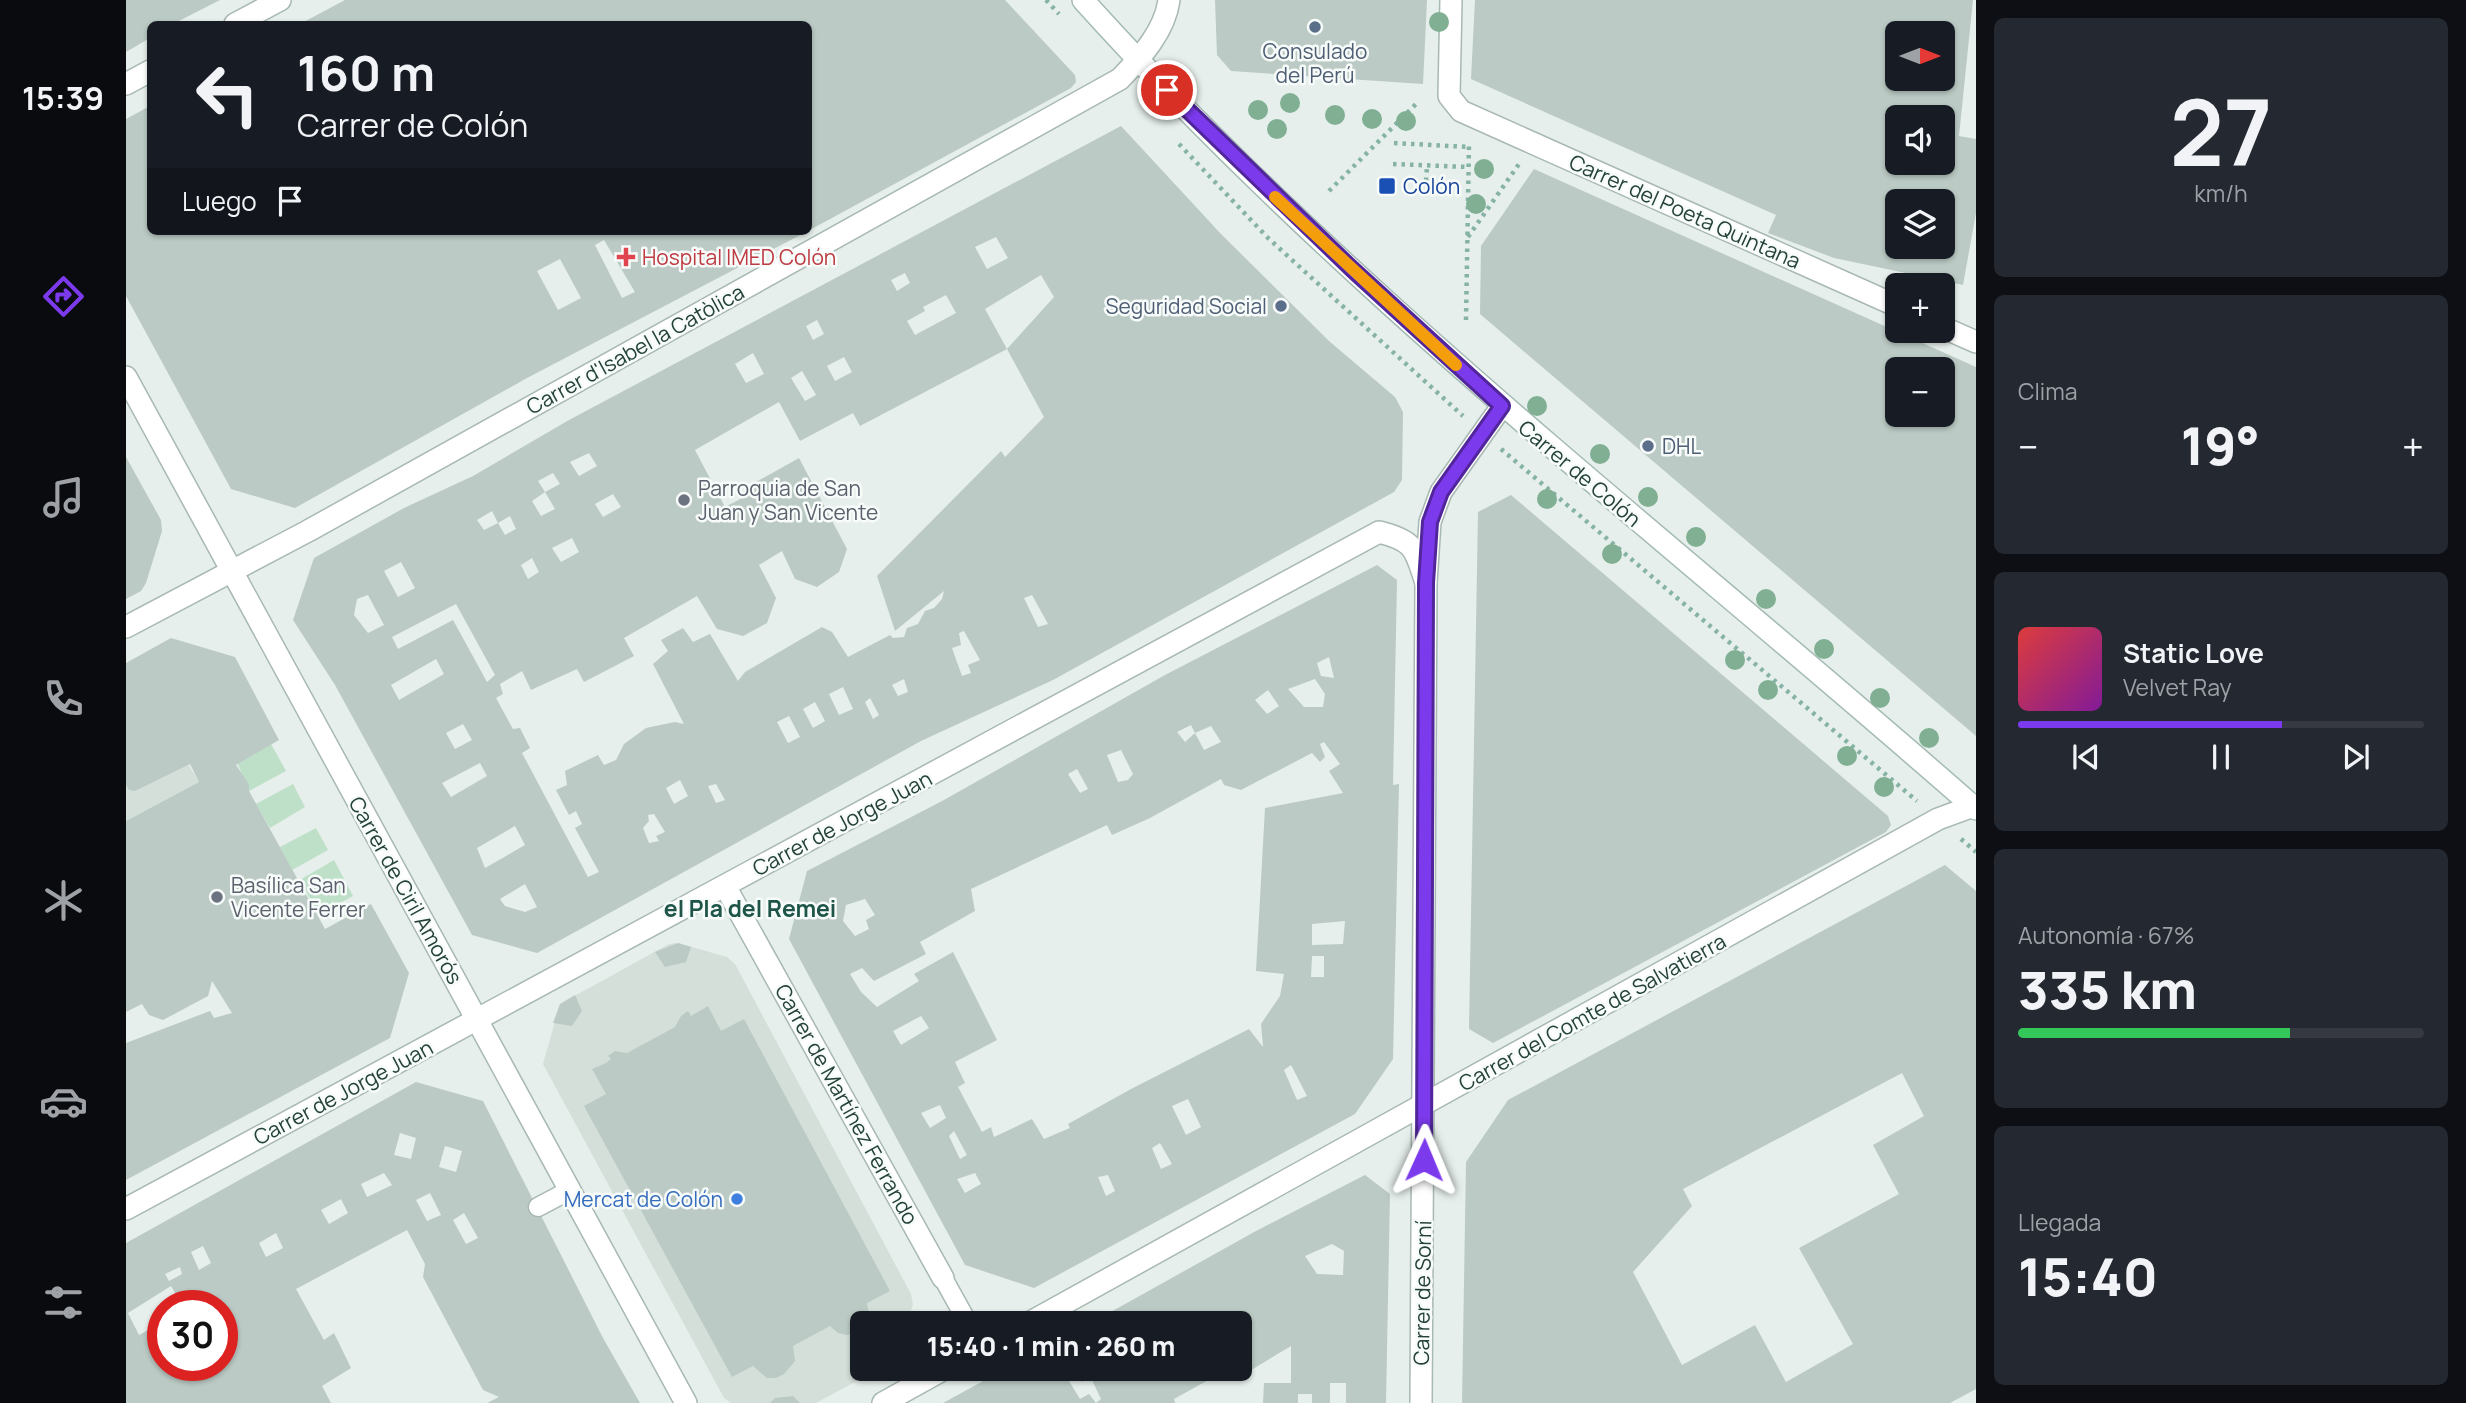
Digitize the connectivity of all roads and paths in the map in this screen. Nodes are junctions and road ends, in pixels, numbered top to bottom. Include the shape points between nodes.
1 (280, 0) edge
2 (1083, 0) edge
3 (1169, 0) edge
4 (1451, 0) edge
5 (241, 21) edge
6 (1138, 61) junction
7 (147, 73) edge
8 (126, 84) edge
9 (1419, 101) dead end
10 (1471, 125) junction
11 (1394, 143) dead end
12 (1469, 147) junction
13 (1525, 156) dead end
14 (1393, 164) dead end
15 (1427, 166) junction
16 (1468, 167) junction
17 (1426, 181) dead end
18 (1329, 191) dead end
19 (1467, 238) junction
20 (1885, 301) edge
21 (1466, 320) dead end
22 (1955, 333) edge
23 (1976, 342) edge
24 (126, 377) edge
25 (1502, 406) junction
26 (233, 572) junction
27 (1426, 583) junction
28 (126, 627) edge
29 (1975, 806) edge
30 (725, 886) junction
31 (476, 1019) junction
32 (1424, 1106) junction
33 (569, 1190) junction
34 (538, 1207) dead end
35 (126, 1209) edge
36 (943, 1278) joint
37 (961, 1311) edge
38 (1051, 1311) edge
39 (923, 1381) edge
40 (686, 1403) edge
41 (883, 1403) edge
42 (1420, 1403) edge

1 - 5 street
2 - 6 street, Carrer de Colón
3 - 6 street, Carrer d'Isabel la Catòlica via 1167,13
4 - 10 street, Carrer del Poeta Quintana via 1449,96
6 - 25 street, Carrer de Colón via 1240,163
6 - 26 street, Carrer d'Isabel la Catòlica via 1120,79
7 - 8 street
9 - 18 path
10 - 12 path
10 - 20 street, Carrer del Poeta Quintana
11 - 12 path
12 - 16 path
13 - 19 path
14 - 15 path
15 - 16 path
15 - 17 path
16 - 19 path
19 - 21 path
22 - 23 street
24 - 26 street, Carrer de Ciril Amorós
25 - 27 street, Carrer de Sorní via 1441,492 1430,522
25 - 29 street, Carrer de Colón
26 - 28 street, Carrer d'Isabel la Catòlica
26 - 31 street, Carrer de Ciril Amorós
27 - 30 street, Carrer de Jorge Juan via 1416,552 1403,538 1379,532
27 - 32 street, Carrer de Sorní
29 - 32 street, Carrer del Comte de Salvatierra via 1938,819
30 - 31 street, Carrer de Jorge Juan
30 - 36 street, Carrer de Martínez Ferrando
31 - 33 street, Carrer de Ciril Amorós
31 - 35 street, Carrer de Jorge Juan
32 - 38 street, Carrer del Comte de Salvatierra
32 - 42 street, Carrer de Sorní
33 - 34 lane
33 - 40 street, Carrer de Ciril Amorós
36 - 37 lane, Carrer de Martínez Ferrando
39 - 41 street

